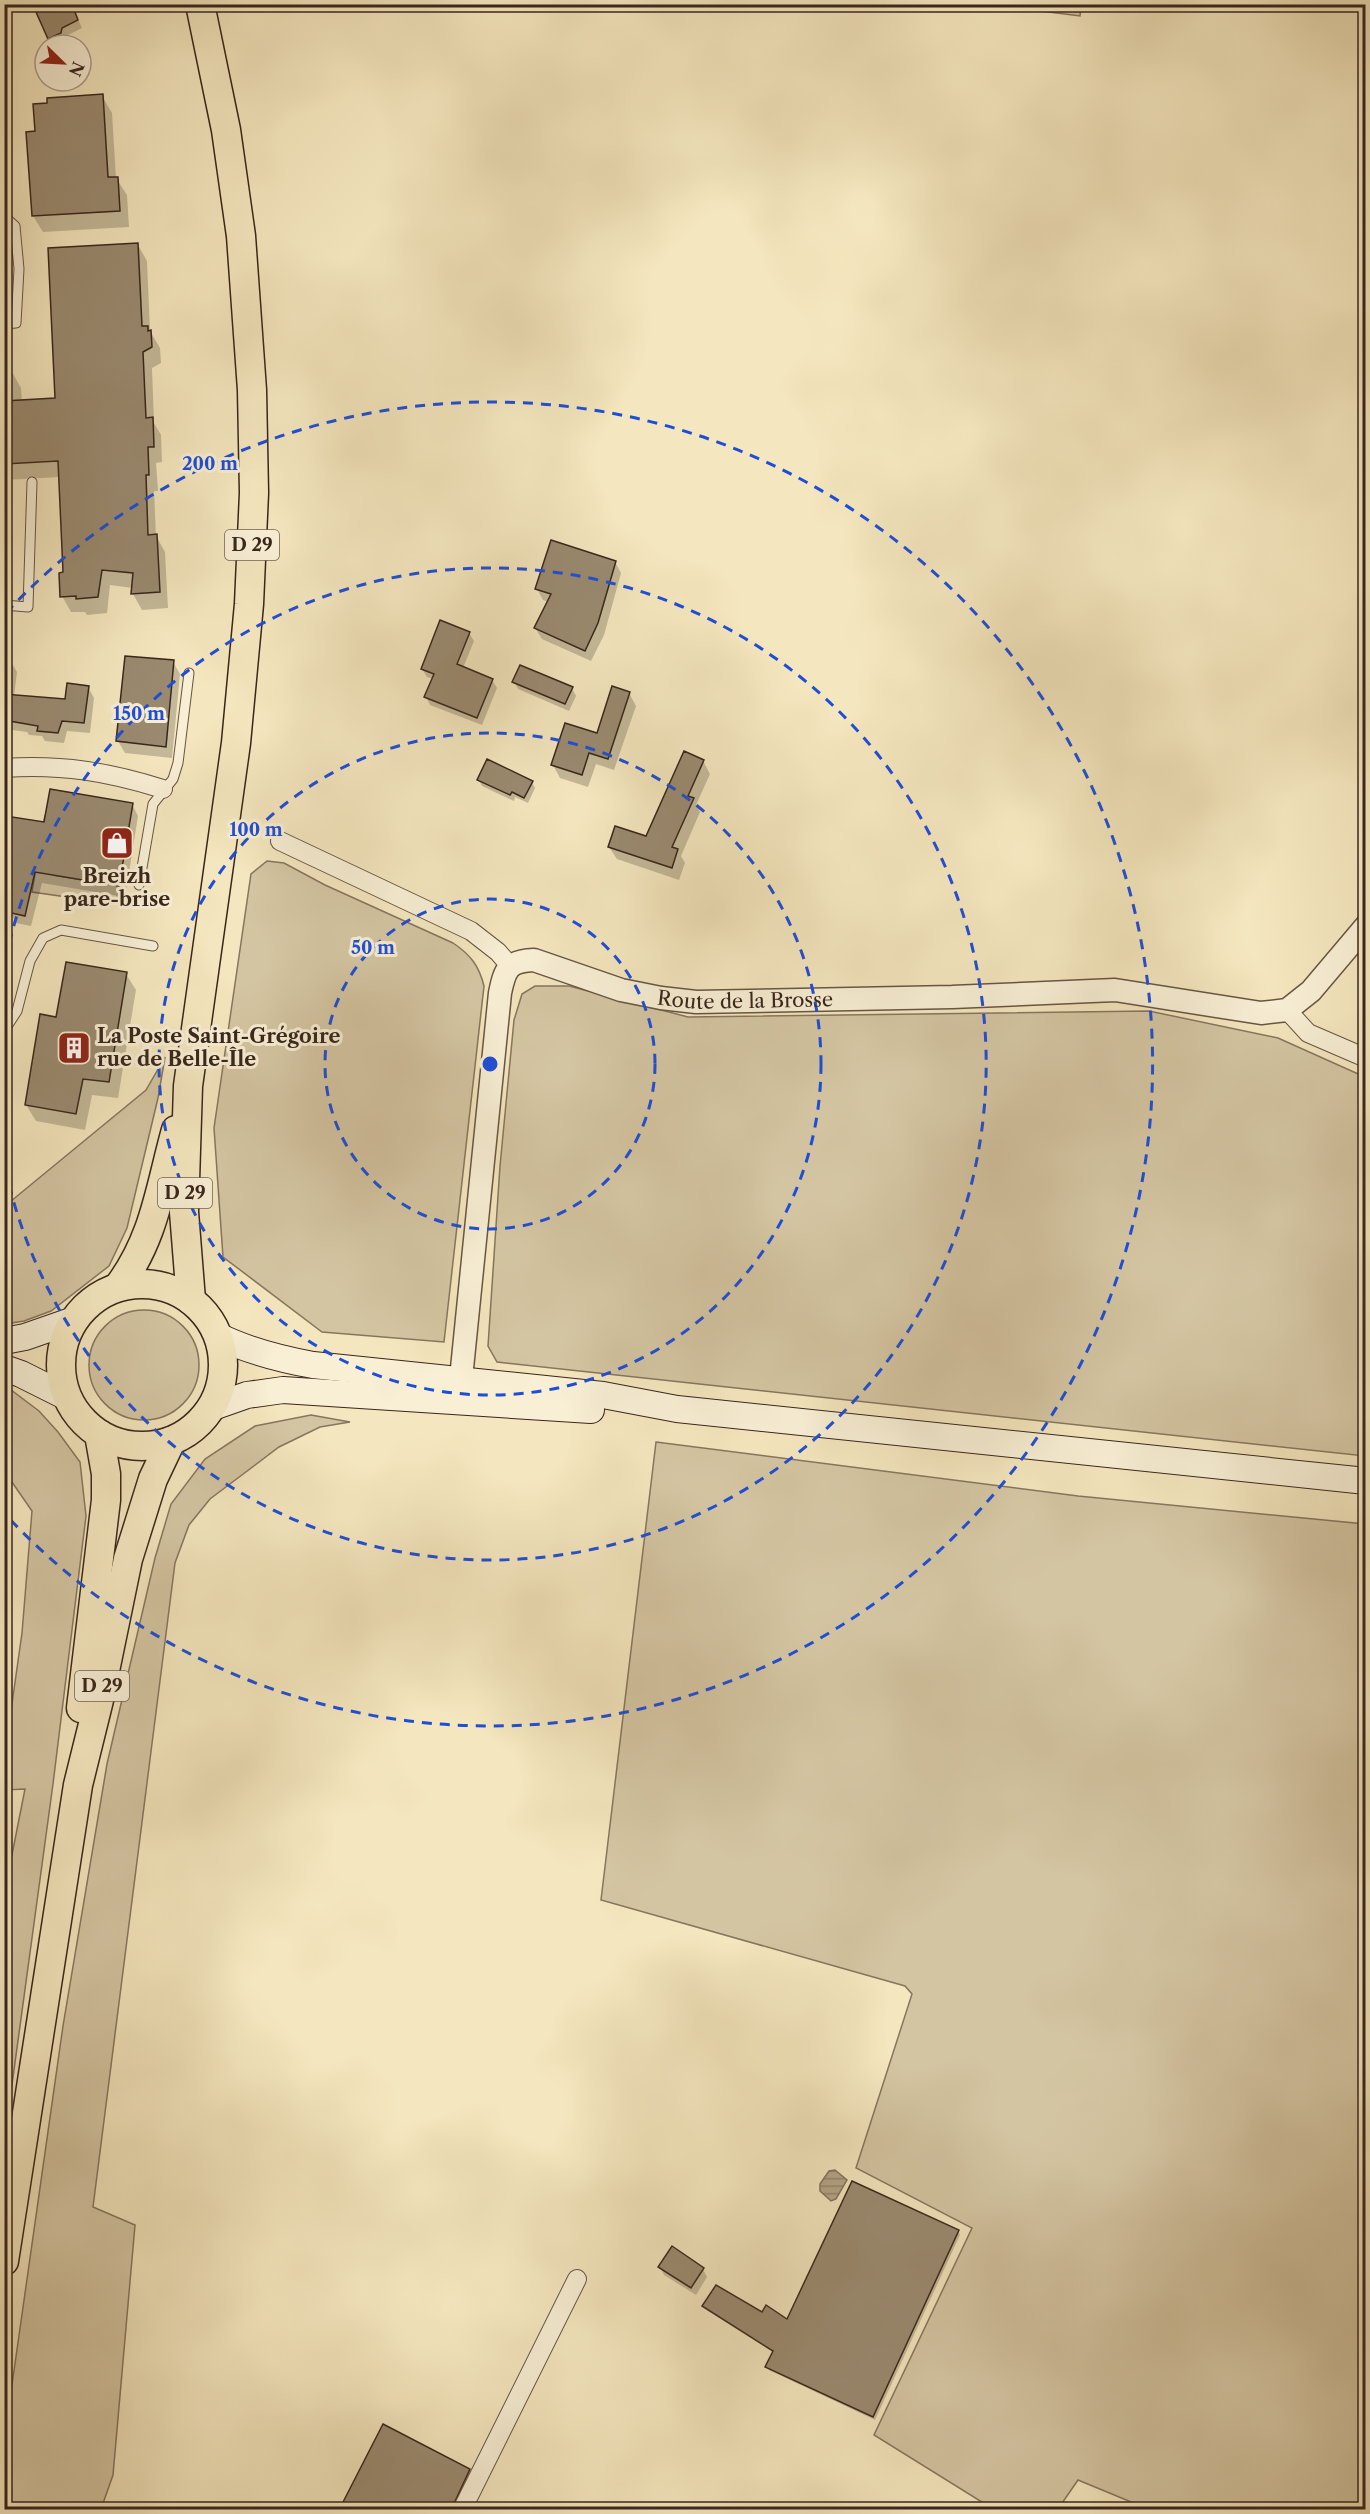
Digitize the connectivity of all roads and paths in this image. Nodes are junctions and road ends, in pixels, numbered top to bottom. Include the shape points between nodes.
1 (200, 4) edge
2 (4, 216) edge
3 (4, 324) edge
4 (32, 482) dead end
5 (4, 605) edge
6 (189, 673) dead end
7 (4, 768) edge
8 (163, 789) junction
9 (280, 841) dead end
10 (139, 885) dead end
11 (1365, 926) edge
12 (153, 946) dead end
13 (510, 966) junction
14 (1287, 1010) junction
15 (4, 1031) edge
16 (1365, 1058) edge
17 (188, 1086) junction
18 (118, 1287) junction
19 (191, 1300) junction
20 (74, 1320) junction
21 (218, 1336) junction
22 (4, 1341) edge
23 (4, 1368) edge
24 (460, 1391) junction
25 (68, 1397) junction
26 (210, 1408) junction
27 (99, 1434) junction
28 (171, 1441) junction
29 (1365, 1481) edge
30 (78, 1785) junction
31 (4, 2261) edge
32 (577, 2279) dead end
33 (462, 2510) edge

1 - 17 main road, D 29 via 226,130 241,236 252,379 254,493 236,743
2 - 3 lane via 15,226 19,268 16,323
4 - 5 lane via 28,607
6 - 8 lane via 178,763 173,779
7 - 8 street via 109,773
8 - 10 lane via 153,804
9 - 13 street via 471,931
11 - 14 street via 1311,991
12 - 15 lane via 61,930 43,938 30,961 17,1011
13 - 14 street, Route de la Brosse via 519,960 534,960 621,990 696,1002 1115,990 1261,1013
13 - 24 street via 500,993
14 - 16 street via 1308,1033
17 - 18 main road, D 29 via 149,1235 139,1258
17 - 19 main road, D 29 via 184,1212
18 - 19 main road via 156,1285
18 - 20 main road via 87,1305
19 - 21 main road via 207,1316
20 - 22 main road
20 - 25 main road via 61,1358
21 - 24 main road via 285,1360
21 - 26 main road via 223,1373
23 - 25 main road
24 - 26 main road via 283,1390 247,1395
24 - 29 main road via 603,1395 677,1409
25 - 27 main road via 86,1424
26 - 28 main road via 187,1433
27 - 28 main road via 135,1446
27 - 30 main road, D 29 via 106,1500 81,1700
28 - 30 main road, D 29 via 153,1479 131,1548
30 - 31 main road, D 29
32 - 33 street

